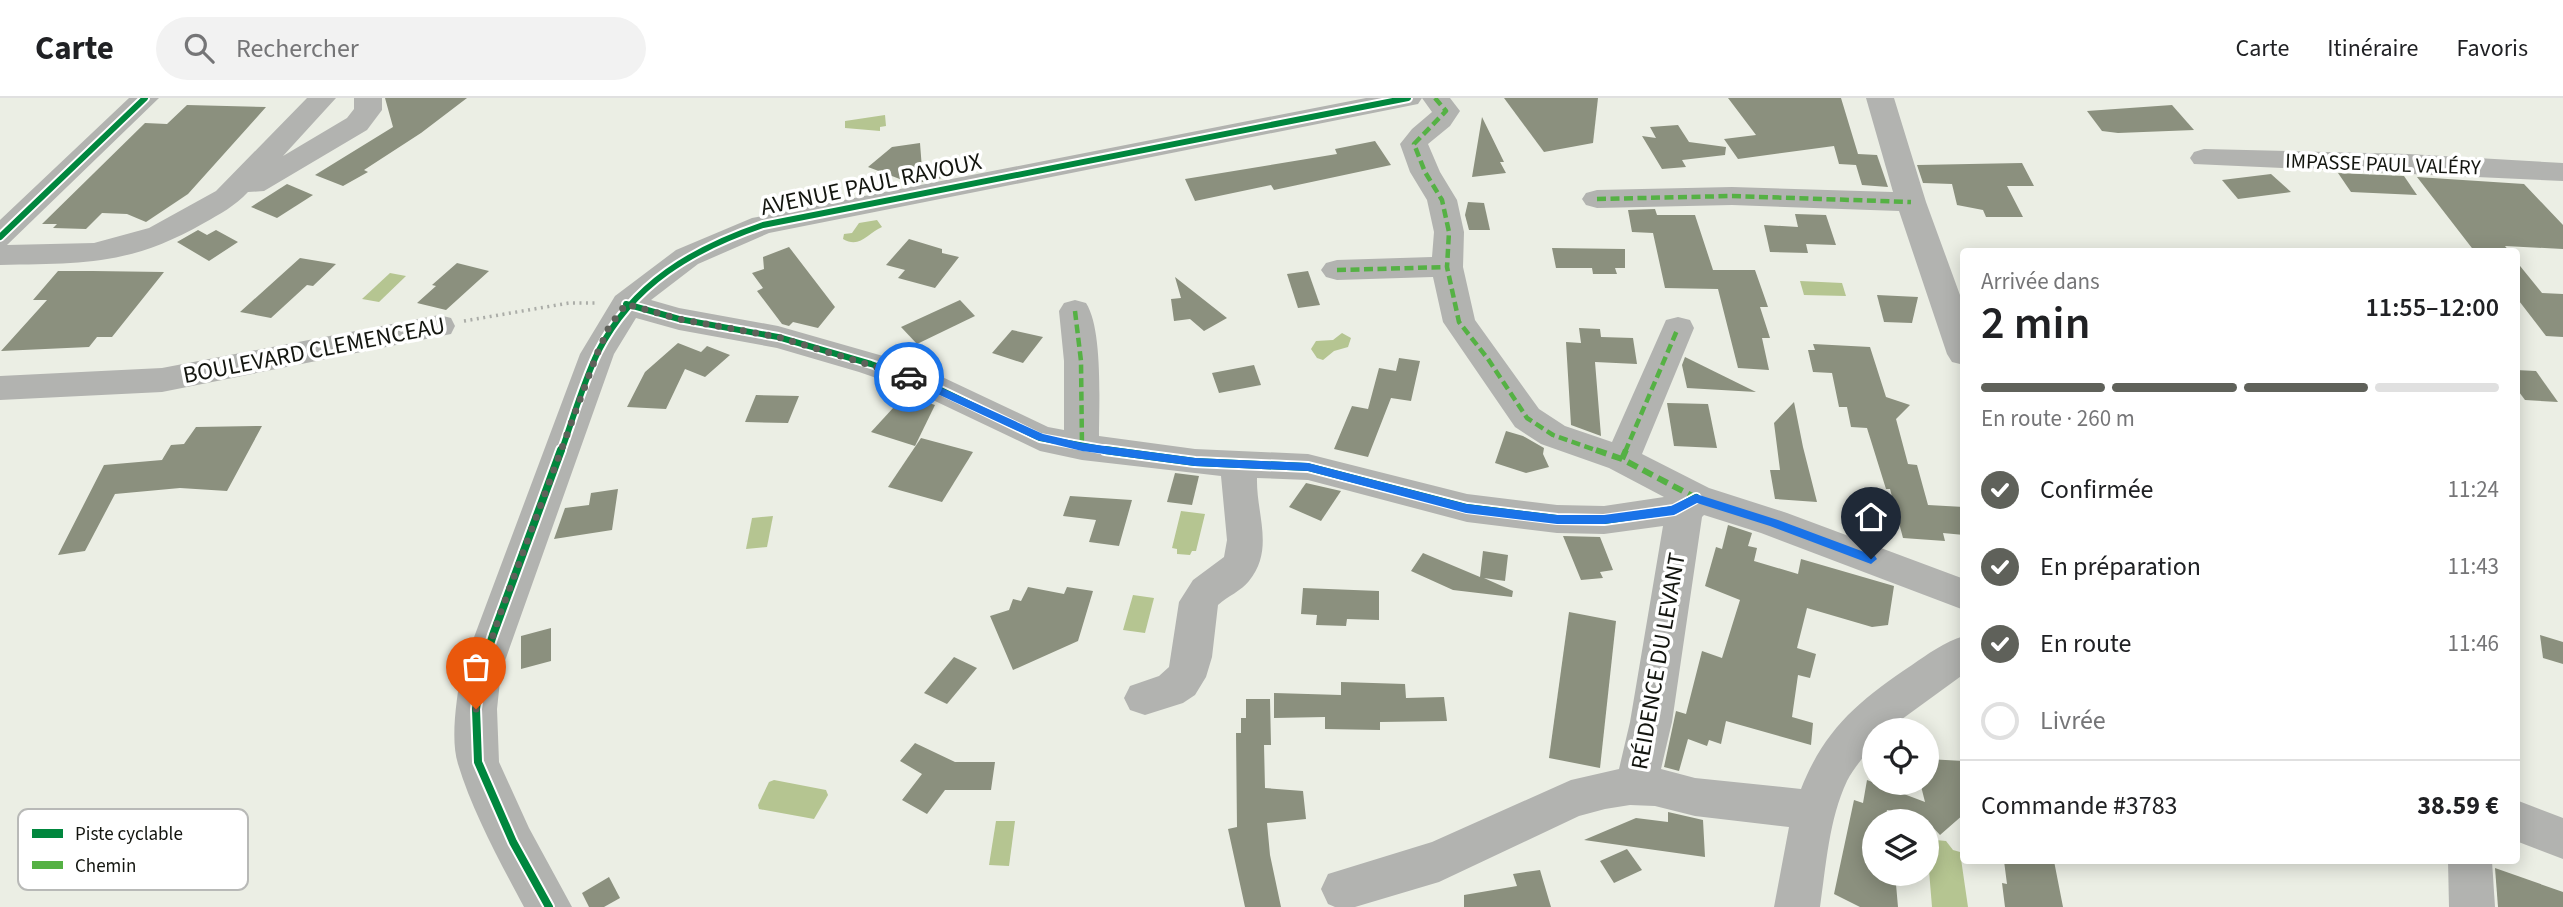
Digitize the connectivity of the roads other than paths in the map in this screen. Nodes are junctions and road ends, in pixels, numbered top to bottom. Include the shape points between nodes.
1 (145, 98) edge
2 (322, 98) edge
3 (368, 98) edge
4 (1408, 98) edge
5 (1435, 98) edge
6 (1880, 98) edge
7 (1356, 103) edge
8 (2204, 158) dead end
9 (2563, 172) edge
10 (228, 197) junction
11 (1597, 199) dead end
12 (1911, 202) junction
13 (0, 237) edge
14 (0, 255) edge
15 (1447, 267) junction
16 (1337, 270) dead end
17 (626, 304) junction
18 (1075, 312) dead end
19 (439, 326) road end
20 (1678, 328) dead end
21 (1960, 336) edge
22 (0, 388) edge
23 (1082, 447) junction
24 (1622, 459) junction
25 (1240, 465) junction
26 (1696, 498) junction
27 (1960, 593) edge
28 (1960, 655) edge
29 (1145, 698) dead end
30 (1636, 786) junction
31 (1814, 810) junction
32 (2520, 822) edge
33 (2563, 839) edge
34 (2470, 864) edge
35 (1344, 889) dead end
36 (549, 907) edge
37 (1797, 907) edge
38 (2472, 907) edge

1 - 13 street
2 - 10 street
3 - 10 street via 368,110 357,124
4 - 7 street, AVENUE PAUL RAVOUX
5 - 15 street via 1446,111 1443,118 1419,135 1415,144 1442,200 1450,232
6 - 12 street
7 - 17 street, AVENUE PAUL RAVOUX via 762,225 726,237 668,268
8 - 9 street, IMPASSE PAUL VALÉRY
10 - 14 street via 160,235 125,247 94,253
11 - 12 street via 1732,196
12 - 21 street
15 - 16 street
15 - 24 street via 1459,322 1527,418 1553,435
17 - 23 street via 778,337 871,364 926,383 1040,438
17 - 36 street, AVENUE PAUL RAVOUX via 597,354 505,600 478,689 478,762 513,842
18 - 23 street
19 - 22 street, BOULEVARD CLEMENCEAU via 162,380
20 - 24 street
23 - 25 street
24 - 26 street
25 - 26 street via 1308,467 1466,508 1557,519 1604,520 1674,510
25 - 29 street via 1238,489 1245,532 1241,564 1230,578 1203,593 1189,673 1182,683
26 - 27 street
26 - 30 street, RÉIDENCE DU LEVANT via 1681,530
28 - 31 street via 1861,728 1843,748
30 - 31 street
30 - 35 street via 1571,799 1439,861
31 - 37 street
32 - 33 street
34 - 38 street

